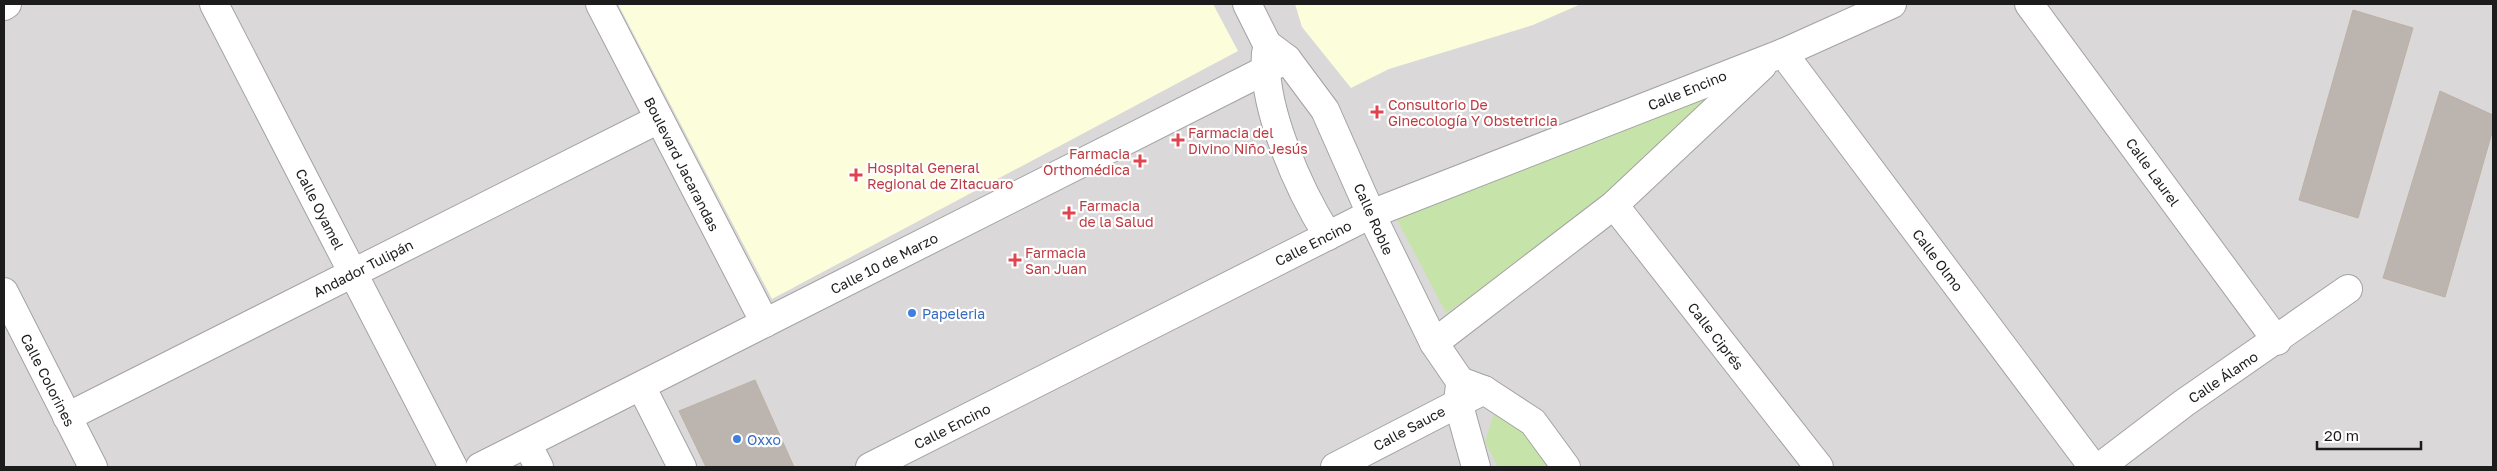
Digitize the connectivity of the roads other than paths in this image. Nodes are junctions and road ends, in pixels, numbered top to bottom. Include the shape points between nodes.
1 (7, 4) edge
2 (214, 4) edge
3 (600, 4) edge
4 (1247, 4) edge
5 (1892, 4) edge
6 (2029, 4) edge
7 (4, 6) edge
8 (1778, 54) junction
9 (1273, 58) junction
10 (659, 119) junction
11 (1614, 205) junction
12 (1371, 214) junction
13 (1328, 236) junction
14 (353, 273) junction
15 (2348, 289) dead end
16 (4, 292) edge
17 (765, 323) junction
18 (2277, 340) junction
19 (1434, 343) junction
20 (641, 386) junction
21 (1468, 391) junction
22 (67, 417) junction
23 (533, 455) edge
24 (489, 465) edge
25 (93, 467) edge
26 (452, 467) edge
27 (682, 467) edge
28 (870, 467) edge
29 (1335, 467) edge
30 (1476, 467) edge
31 (1566, 467) edge
32 (1819, 467) edge
33 (2093, 467) edge
34 (2100, 467) edge

1 - 7 street
2 - 14 street, Calle Oyamel
3 - 10 street, Boulevard Jacarandas
4 - 9 street
5 - 8 street, Calle Encino
6 - 18 street, Calle Laurel
8 - 11 street, Calle Encino
8 - 12 street, Calle Encino
8 - 33 street, Calle Olmo
9 - 12 street, Calle Roble via 1324,110
9 - 13 street via 1278,131 1313,212
9 - 17 street, Calle 10 de Marzo
10 - 14 street, Andador Tulipán
10 - 17 street, Boulevard Jacarandas
11 - 19 street, Calle Encino
11 - 32 street, Calle Ciprés
12 - 13 street, Calle Encino
12 - 19 street, Calle Roble
13 - 28 street, Calle Encino
14 - 22 street, Andador Tulipán
14 - 26 street, Calle Oyamel
15 - 18 street, Calle Álamo
16 - 22 street, Calle Colorines
17 - 20 street, Calle 10 de Marzo
18 - 34 street, Calle Álamo via 2184,403
19 - 21 street, Calle Roble
20 - 23 street, Calle 10 de Marzo
20 - 27 street
21 - 29 street, Calle Sauce
21 - 30 street, Calle Roble
21 - 31 street, Calle Roble via 1533,422
22 - 25 street, Calle Colorines
23 - 24 street, Calle 10 de Marzo

